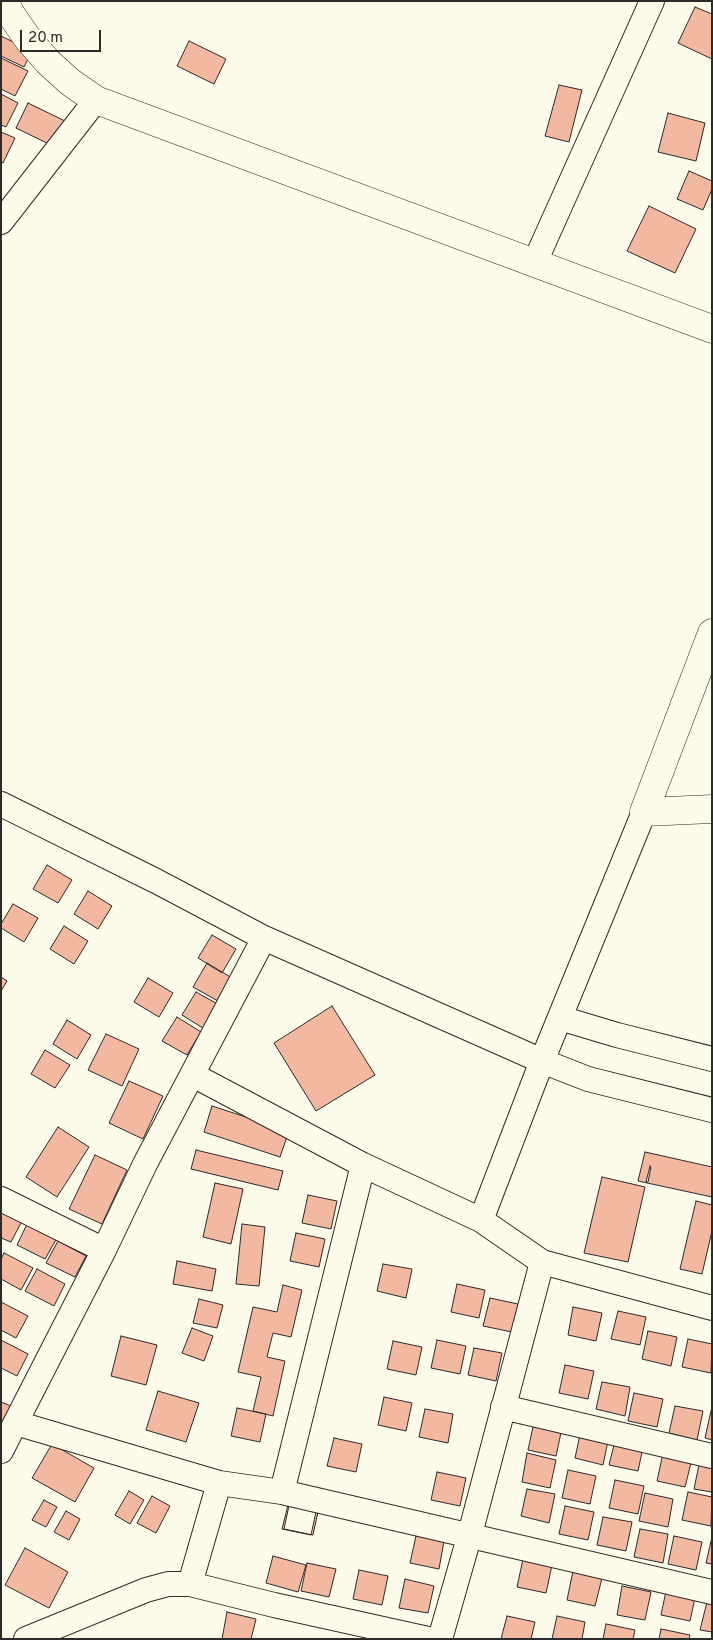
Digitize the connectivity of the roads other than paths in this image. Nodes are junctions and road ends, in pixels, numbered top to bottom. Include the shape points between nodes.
1 (652, 1) edge
2 (5, 8) edge
3 (96, 100) junction
4 (1, 222) edge
5 (534, 264) junction
6 (712, 329) edge
7 (712, 633) edge
8 (1, 804) edge
9 (712, 809) edge
10 (644, 812) junction
11 (264, 938) junction
12 (560, 1018) junction
13 (712, 1059) edge
14 (542, 1061) junction
15 (193, 1075) junction
16 (712, 1110) edge
17 (363, 1165) junction
18 (1, 1199) edge
19 (481, 1220) junction
20 (104, 1250) junction
21 (542, 1262) junction
22 (712, 1308) edge
23 (503, 1407) junction
24 (16, 1423) junction
25 (1, 1451) edge
26 (712, 1456) edge
27 (219, 1482) junction
28 (282, 1492) junction
29 (470, 1534) junction
30 (190, 1584) junction
31 (712, 1592) edge
32 (26, 1639) edge
33 (428, 1639) edge
34 (440, 1639) edge

1 - 5 street
2 - 3 street via 48,62
3 - 4 street
3 - 5 street
5 - 6 street
7 - 10 street
8 - 11 street
9 - 10 street
10 - 12 street
11 - 14 street
11 - 15 street
12 - 13 street
12 - 14 street
14 - 16 street via 588,1079
14 - 19 street
15 - 17 street
15 - 20 street
17 - 19 street
17 - 28 street
18 - 20 street
19 - 21 street
20 - 24 street
21 - 22 street
21 - 23 street
23 - 26 street
23 - 29 street
24 - 25 street
24 - 27 street
27 - 28 street
27 - 30 street
28 - 29 street
29 - 31 street
29 - 34 street
30 - 32 street via 168,1584 146,1590
30 - 33 street via 274,1606

